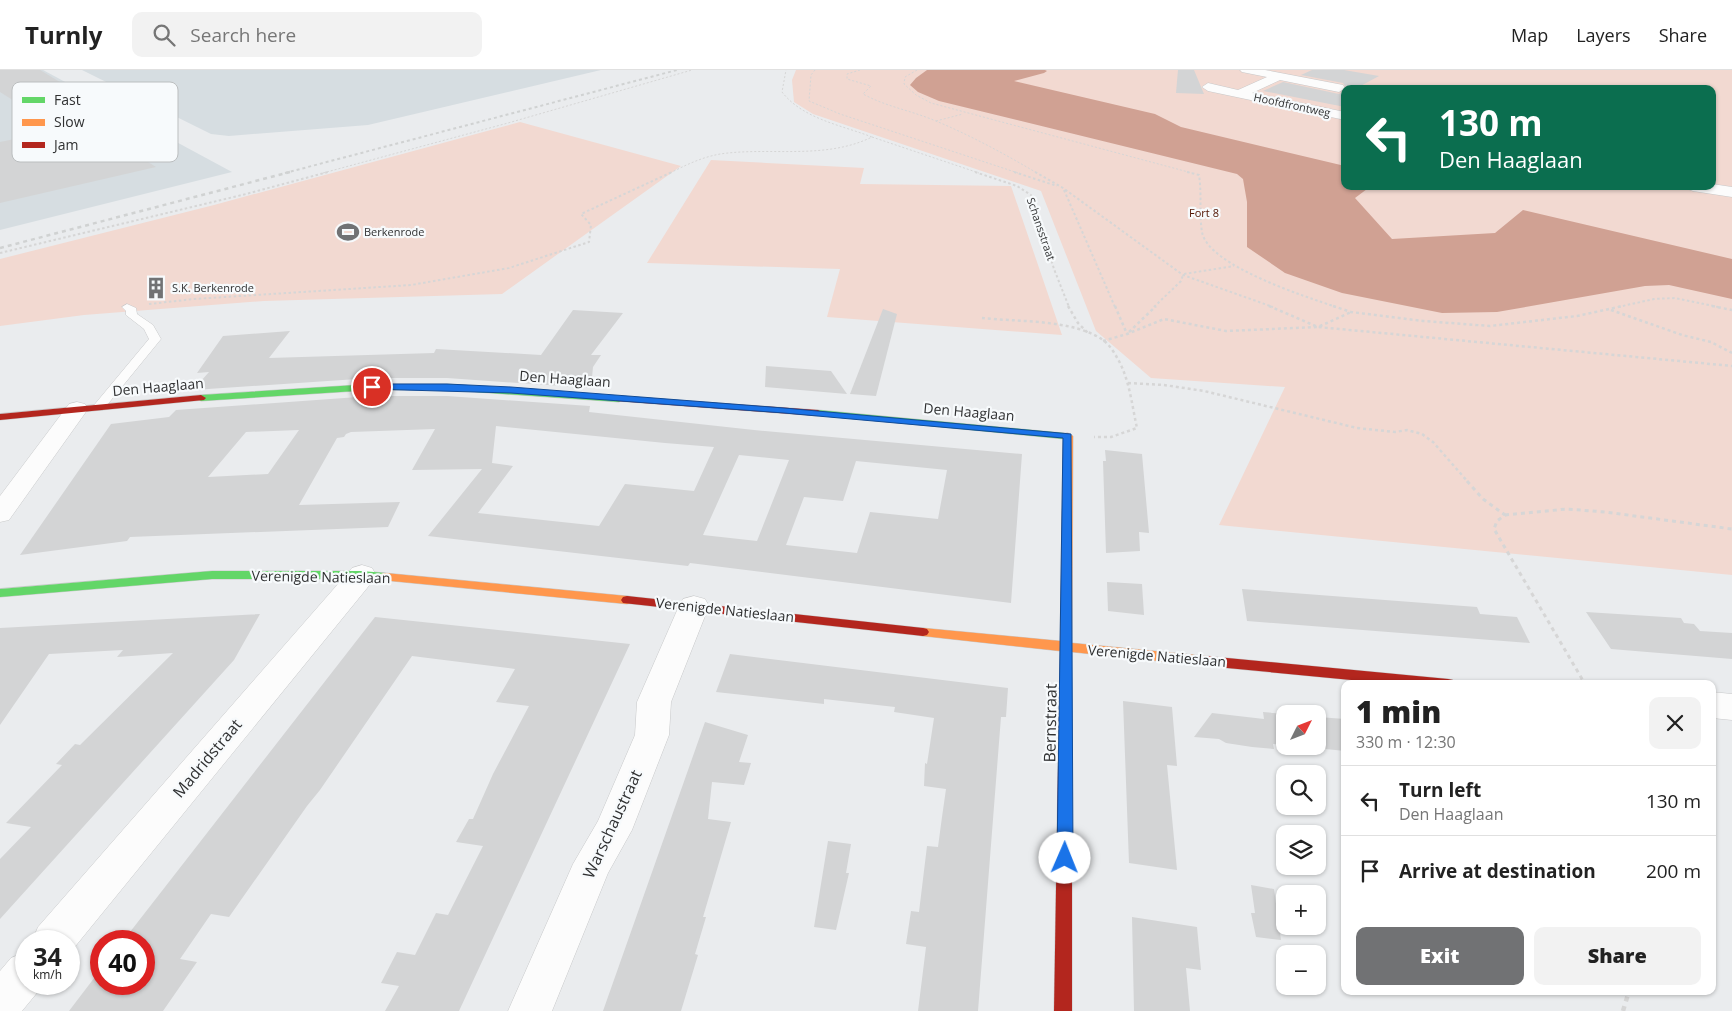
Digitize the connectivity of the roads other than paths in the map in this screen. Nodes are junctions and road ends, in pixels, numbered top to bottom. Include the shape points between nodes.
1 (1246, 70) edge
2 (1280, 76) junction
3 (1208, 87) dead end
4 (1339, 88) dead end
5 (1239, 94) junction
6 (1341, 115) edge
7 (1716, 190) edge
8 (1732, 192) edge
9 (130, 309) road end
10 (88, 408) junction
11 (0, 417) edge
12 (1068, 436) joint
13 (0, 514) edge
14 (362, 575) junction
15 (0, 593) edge
16 (694, 606) junction
17 (1067, 648) junction
18 (1406, 680) edge
19 (1716, 705) edge
20 (1732, 707) edge
21 (62, 930) edge
22 (15, 986) edge
23 (0, 1004) edge
24 (530, 1011) edge
25 (1063, 1011) edge

1 - 2 street, Hoofdfrontweg
2 - 4 street, Hoofdfrontweg
2 - 5 street, Hoofdfrontweg
3 - 5 street, Hoofdfrontweg
5 - 6 street, Hoofdfrontweg
7 - 8 street
9 - 10 lane via 131,315 149,327 155,339
10 - 11 street, Den Haaglaan
10 - 12 street, Den Haaglaan via 372,387 447,387 784,410
10 - 13 street
12 - 17 street, Bernstraat
14 - 15 street, Verenigde Natieslaan via 212,575
14 - 16 street, Verenigde Natieslaan
14 - 21 street, Madridstraat
16 - 17 street, Verenigde Natieslaan
16 - 24 street, Warschaustraat via 654,702 652,735 613,830 592,864
17 - 18 street, Verenigde Natieslaan
17 - 25 street, Bernstraat
19 - 20 street
22 - 23 street

